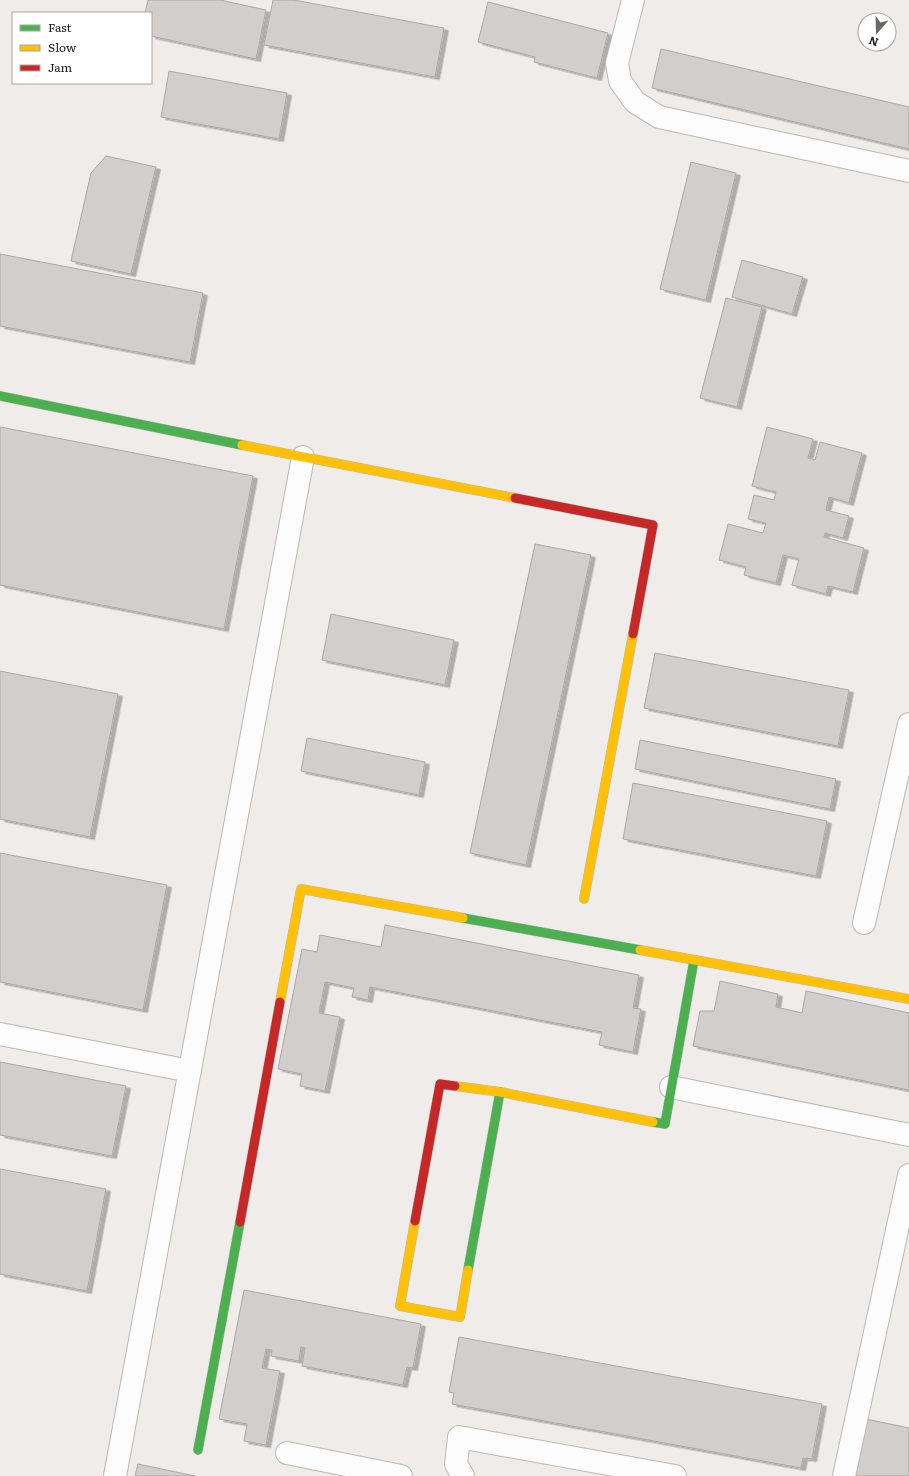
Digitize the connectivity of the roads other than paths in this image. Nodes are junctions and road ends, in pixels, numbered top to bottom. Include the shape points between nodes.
1 (633, 0) edge
2 (909, 171) edge
3 (0, 396) edge
4 (303, 457) junction
5 (909, 724) edge
6 (584, 899) dead end
7 (864, 923) dead end
8 (694, 960) junction
9 (909, 999) edge
10 (0, 1034) edge
11 (190, 1071) junction
12 (671, 1087) junction
13 (500, 1092) junction
14 (909, 1135) edge
15 (909, 1175) edge
16 (198, 1450) dead end
17 (287, 1453) dead end
18 (115, 1476) edge
19 (401, 1476) edge
20 (463, 1476) edge
21 (675, 1476) edge
22 (844, 1476) edge

1 - 2 street via 617,63 620,81 635,102 659,117
3 - 4 street
4 - 6 street via 653,525
4 - 11 street
5 - 7 street
8 - 9 street
8 - 12 street
8 - 16 street via 301,889
10 - 11 street
11 - 18 street
12 - 13 street via 665,1124
12 - 14 street
13 - 13 street via 440,1084 400,1306 460,1317
15 - 22 street
17 - 19 street
20 - 21 street via 456,1464 459,1437

